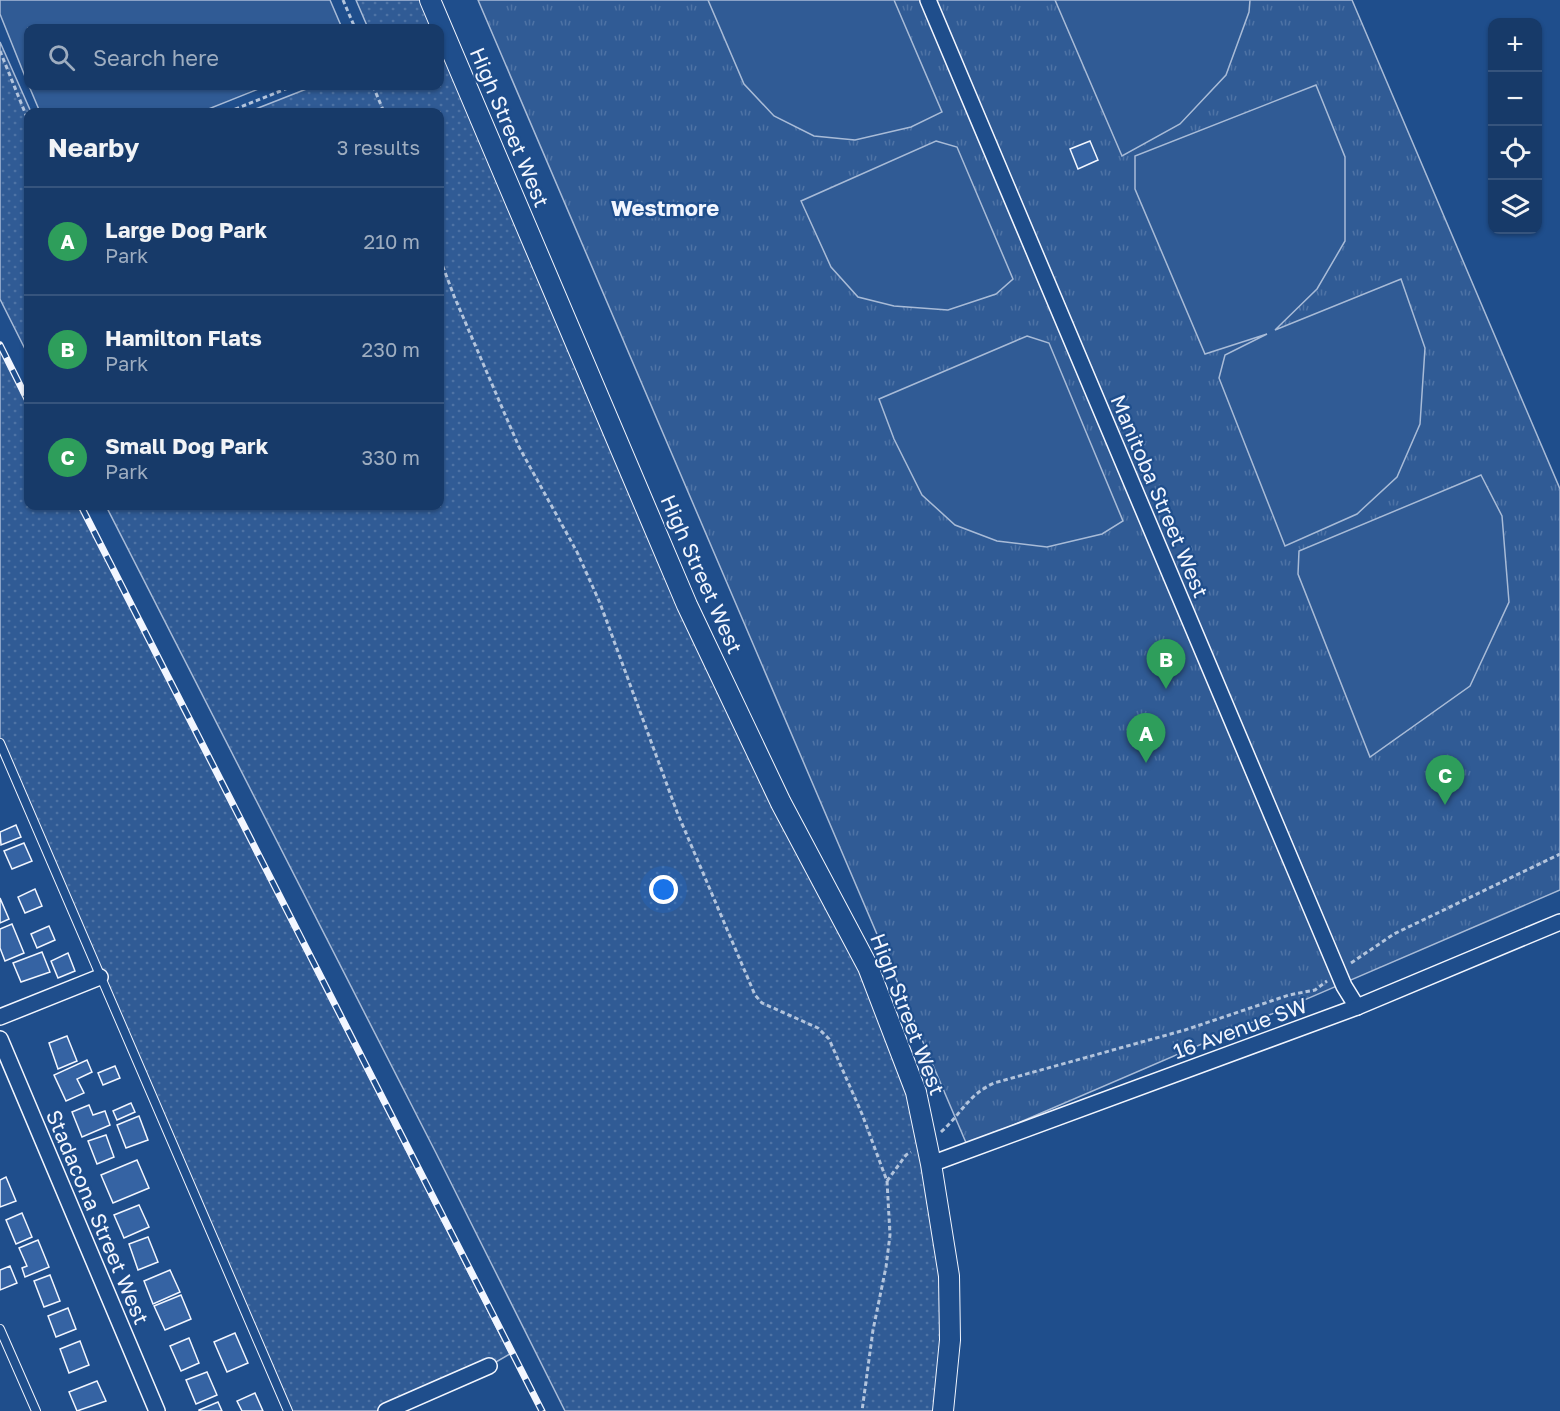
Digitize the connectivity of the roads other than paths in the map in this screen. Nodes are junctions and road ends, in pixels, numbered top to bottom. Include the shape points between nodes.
1 (430, 0) edge
2 (928, 0) edge
3 (440, 24) edge
4 (444, 33) edge
5 (0, 743) edge
6 (1560, 922) edge
7 (100, 977) junction
8 (1357, 1007) junction
9 (0, 1017) edge
10 (0, 1039) edge
11 (931, 1164) junction
12 (0, 1329) edge
13 (489, 1366) dead end
14 (36, 1411) edge
15 (157, 1411) edge
16 (288, 1411) edge
17 (386, 1411) edge
18 (943, 1411) edge

1 - 3 main road, High Street West
2 - 8 street, Manitoba Street West via 1338,973
4 - 11 main road, High Street West via 687,605 781,803 868,967 916,1092
5 - 7 lane
6 - 8 street, 16 Avenue SW
7 - 9 street
7 - 16 lane
8 - 11 street, 16 Avenue SW
10 - 15 street, Stadacona Street West
11 - 18 main road, High Street West via 949,1276 950,1340
12 - 14 lane
13 - 17 street

